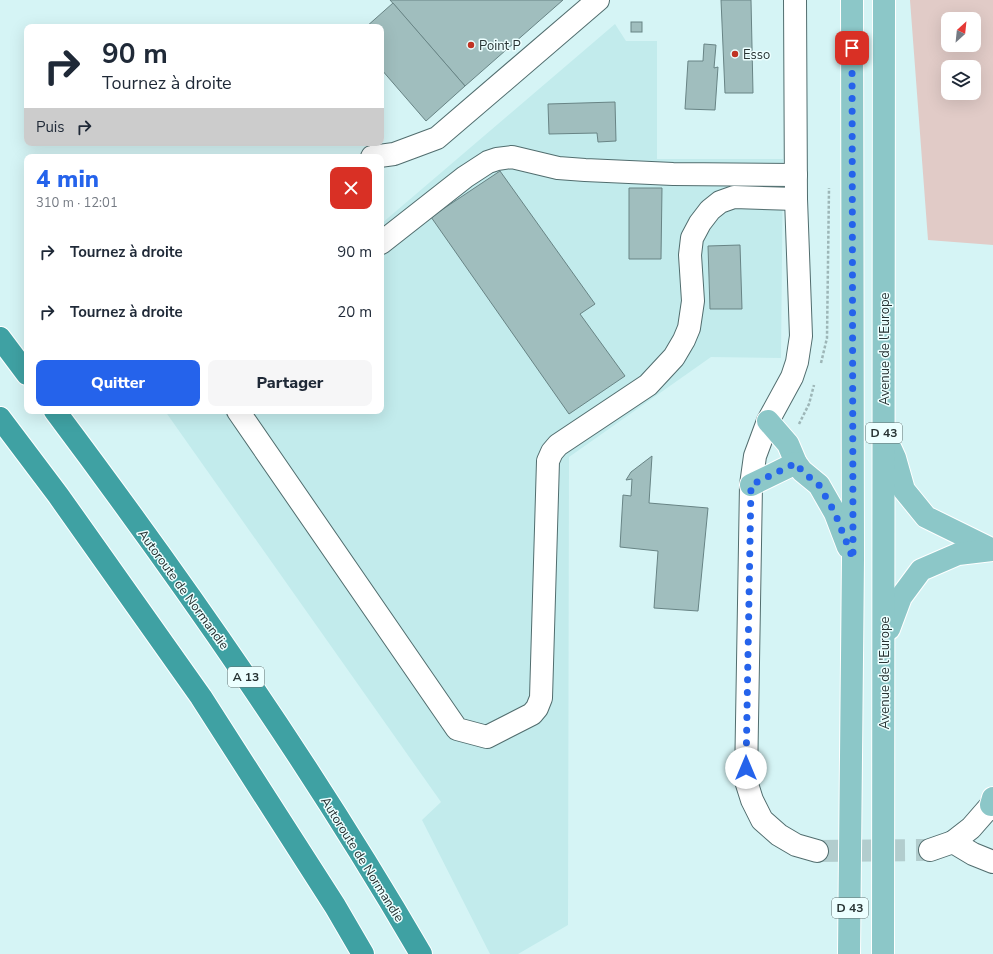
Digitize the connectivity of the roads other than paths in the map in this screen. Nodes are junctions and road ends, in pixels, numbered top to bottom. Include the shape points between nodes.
1 (598, 0) edge
2 (795, 0) edge
3 (852, 0) edge
4 (884, 0) edge
5 (384, 155) edge
6 (796, 175) junction
7 (796, 199) junction
8 (384, 241) edge
9 (0, 338) edge
10 (24, 370) edge
11 (57, 414) edge
12 (240, 414) edge
13 (0, 418) edge
14 (768, 421) junction
15 (884, 432) junction
16 (796, 463) junction
17 (751, 485) junction
18 (993, 550) edge
19 (853, 559) junction
20 (884, 641) junction
21 (992, 804) edge
22 (953, 842) junction
23 (930, 850) tunnel mouth
24 (817, 851) tunnel mouth
25 (993, 862) edge
26 (363, 954) edge
27 (421, 954) edge
28 (849, 954) edge
29 (883, 954) edge

1 - 5 street via 438,138
2 - 6 street
3 - 19 main road, D 43
4 - 15 main road, Avenue de l'Europe / D 43
6 - 7 street
6 - 8 street via 585,170 558,168 512,157 497,159 465,177
7 - 12 street via 734,198 720,202 710,210 692,238 690,254 693,301 689,328 674,357 648,385 558,445 552,452 548,461 541,698 538,708 532,714 487,737 457,729
7 - 14 street via 800,342 792,377
9 - 10 highway
11 - 27 highway, Autoroute de Normandie / A 13 via 236,660 379,881
13 - 26 highway via 58,495 201,697
14 - 16 main road via 788,444
14 - 17 street via 755,456
15 - 18 main road via 904,490 926,517
15 - 20 main road, Avenue de l'Europe / D 43
16 - 17 main road
16 - 19 main road via 819,485 835,513
17 - 24 street via 746,781 762,820 779,835 796,845
18 - 20 main road via 958,554 921,570 901,597
19 - 28 main road, D 43
20 - 29 main road, Avenue de l'Europe / D 43
21 - 22 street via 971,828
22 - 23 street
22 - 25 street

